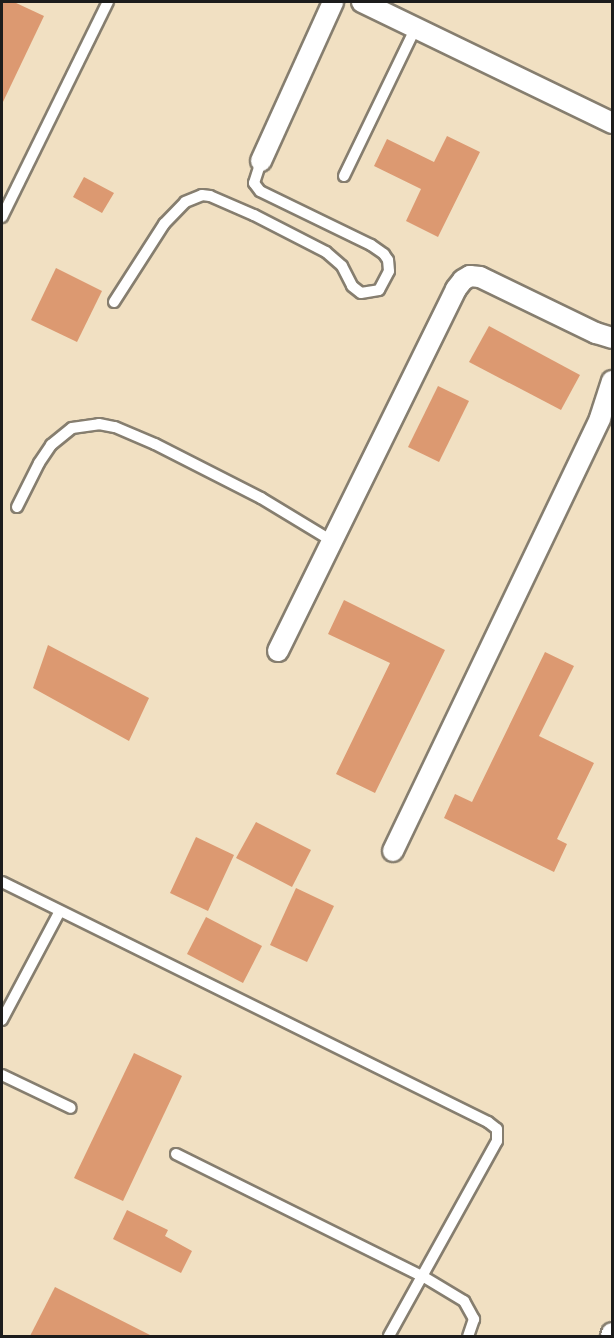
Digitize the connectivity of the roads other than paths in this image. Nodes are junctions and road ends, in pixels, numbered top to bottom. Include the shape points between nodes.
1 (108, 2) edge
2 (333, 2) edge
3 (362, 2) edge
4 (416, 27) junction
5 (612, 123) edge
6 (261, 161) joint
7 (344, 176) dead end
8 (2, 217) edge
9 (114, 302) dead end
10 (612, 338) edge
11 (612, 381) edge
12 (17, 507) dead end
13 (332, 541) junction
14 (278, 651) dead end
15 (393, 851) dead end
16 (2, 882) edge
17 (60, 911) junction
18 (2, 1020) edge
19 (2, 1075) edge
20 (71, 1108) dead end
21 (176, 1155) dead end
22 (424, 1277) junction
23 (390, 1336) edge
24 (468, 1336) edge

1 - 8 lane
2 - 6 street
3 - 4 street
4 - 5 street
4 - 7 lane
6 - 9 lane via 254,183 260,191 384,254 389,271 379,290 361,293 352,286 342,266 326,252 254,215 202,195 185,202 164,224
10 - 13 street via 480,277 463,280
11 - 15 street via 595,428
12 - 13 lane via 51,445 72,428 99,424 155,444 261,498
13 - 14 street
16 - 17 lane
17 - 18 lane
17 - 22 lane via 497,1129 497,1141
19 - 20 lane
21 - 22 lane
22 - 23 lane
22 - 24 lane via 469,1307 474,1319

